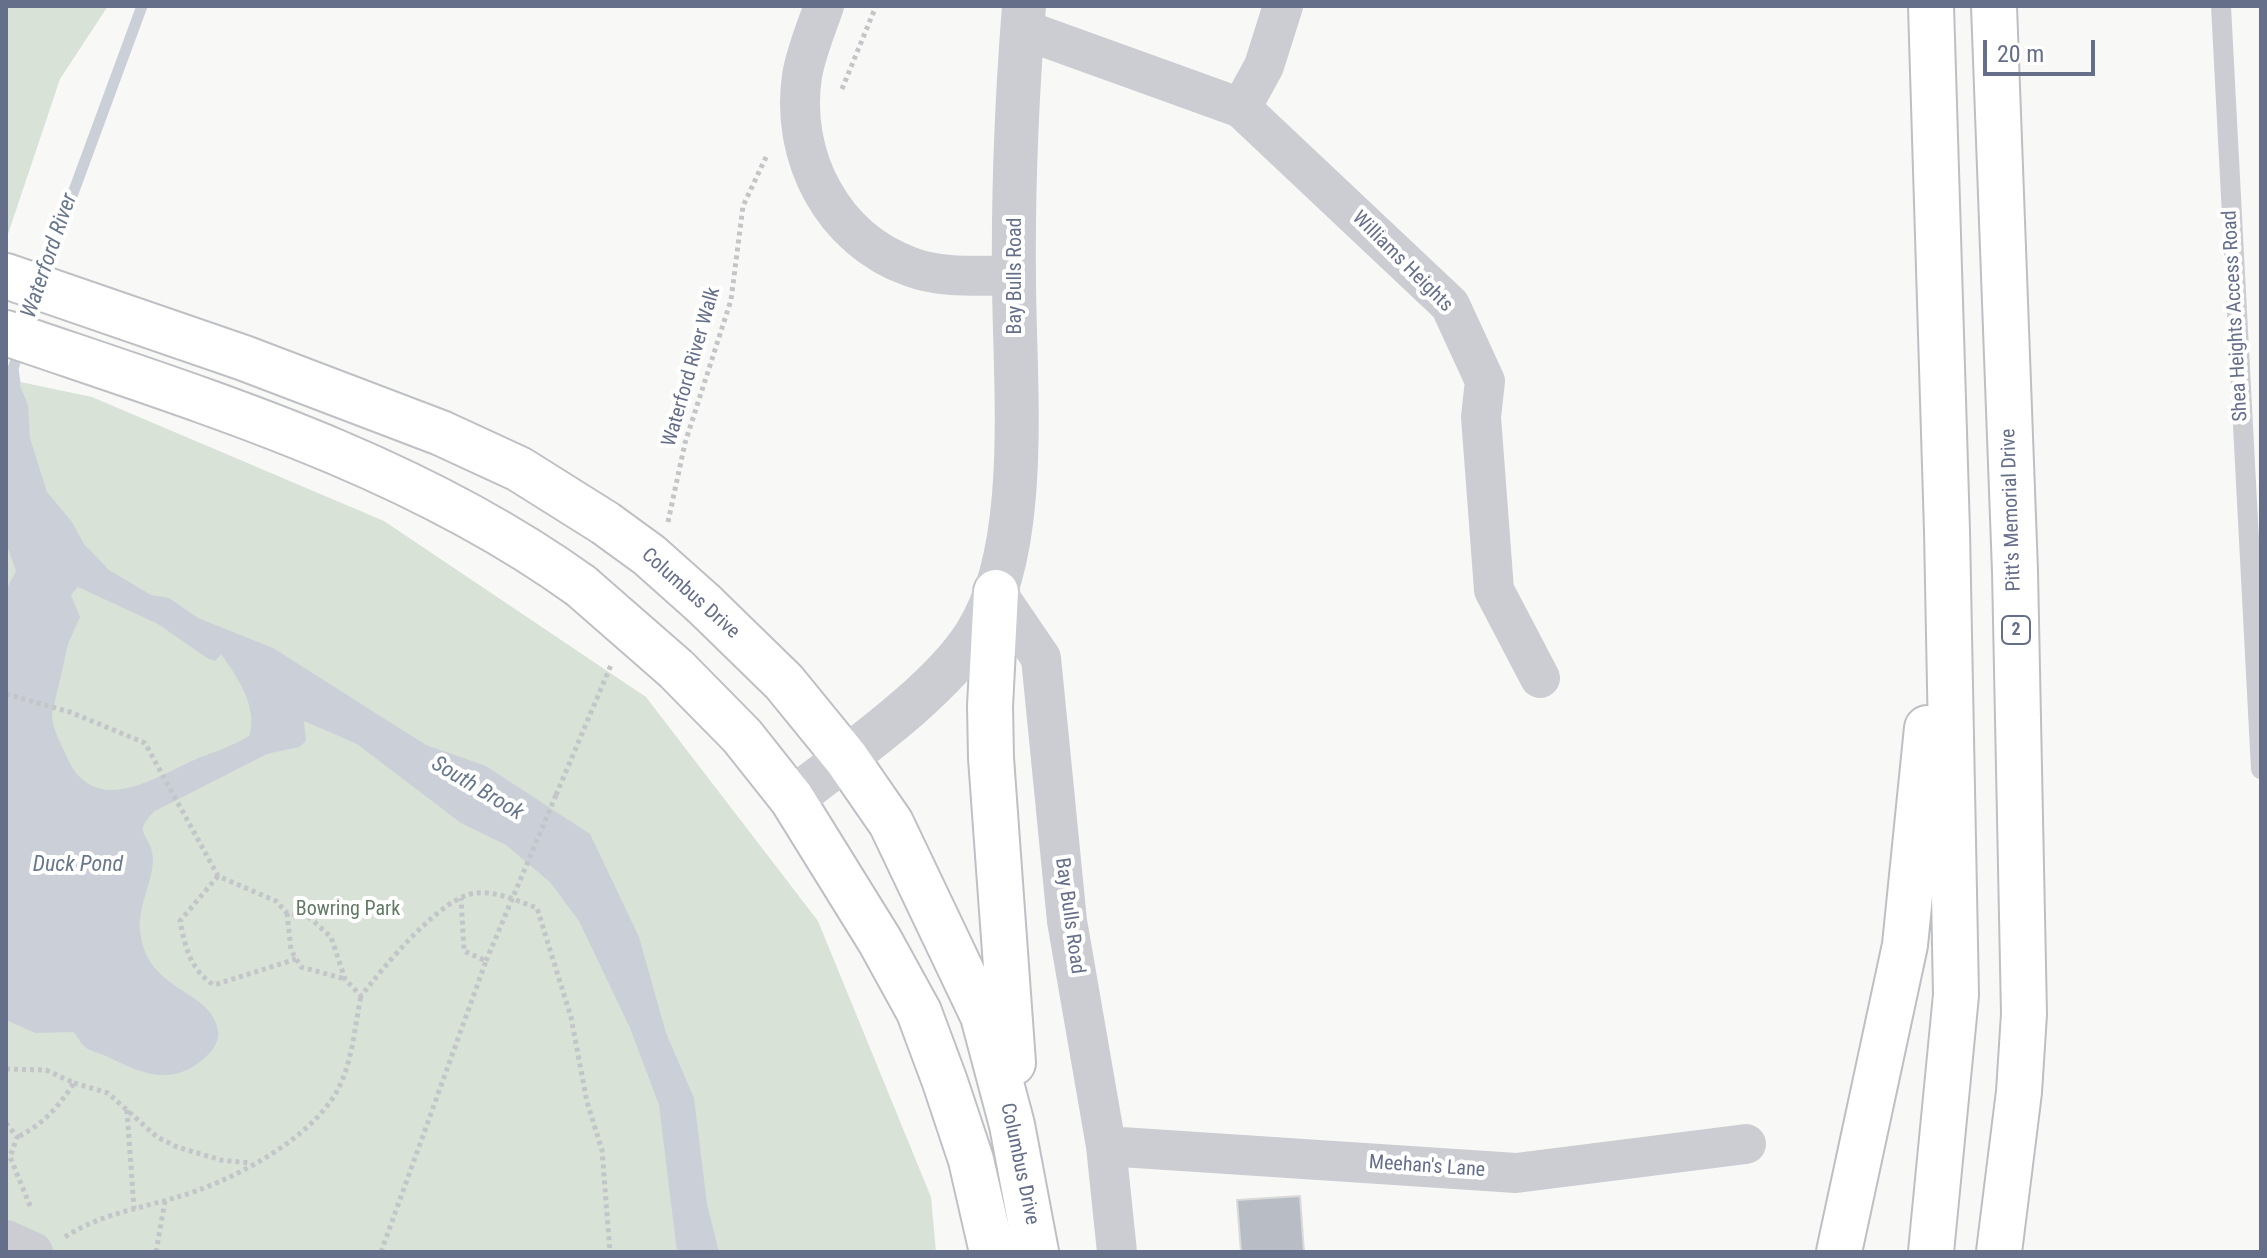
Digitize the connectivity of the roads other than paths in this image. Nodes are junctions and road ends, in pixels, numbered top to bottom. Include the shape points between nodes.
1 (824, 6) edge
2 (1283, 6) edge
3 (1931, 6) edge
4 (1994, 6) edge
5 (2221, 6) edge
6 (1023, 18) edge
7 (1241, 108) junction
8 (6, 276) edge
9 (1014, 276) junction
10 (6, 333) edge
11 (1947, 531) junction
12 (996, 592) junction
13 (1540, 678) dead end
14 (846, 758) junction
15 (2261, 769) edge
16 (792, 799) junction
17 (2024, 1014) junction
18 (1012, 1125) junction
19 (1746, 1144) dead end
20 (1106, 1146) junction
21 (6, 1240) edge
22 (47, 1246) edge
23 (992, 1252) edge
24 (1036, 1252) edge
25 (1117, 1252) edge
26 (1839, 1252) edge
27 (1931, 1252) edge
28 (1999, 1252) edge
29 (2017, 1252) edge

1 - 9 street via 802,75 800,104 809,168 823,195 846,224 910,267 942,275
2 - 7 street via 1264,66
3 - 11 main road
4 - 17 main road, Pitt's Memorial Drive / 2 via 2015,571
5 - 15 lane, Shea Heights Access Road
6 - 7 street, Williams Heights
6 - 9 street, Bay Bulls Road
7 - 13 street, Williams Heights via 1450,305 1485,381 1481,417 1494,590
8 - 14 main road, Columbus Drive, bridge via 244,358 441,433 519,469 649,555 784,682
9 - 12 street, Bay Bulls Road via 1017,410 1010,524
10 - 16 main road, bridge via 234,411 399,479 523,544 581,586 676,669 742,736
11 - 26 main road via 1905,945
11 - 27 main road via 1956,995
12 - 14 street, Bay Bulls Road via 976,635 950,666
12 - 18 main road via 990,706 995,850 1013,1036
12 - 20 street, Bay Bulls Road via 1041,658 1067,921
14 - 16 street, Bay Bulls Road
14 - 18 main road, Columbus Drive via 891,823 951,945 983,1016
16 - 23 main road via 919,1012 971,1160
17 - 28 main road, Pitt's Memorial Drive / 2
17 - 29 main road via 2033,1082
18 - 24 main road, Columbus Drive
19 - 20 street, Meehan's Lane via 1516,1173
20 - 25 street, Bay Bulls Road
21 - 22 street

